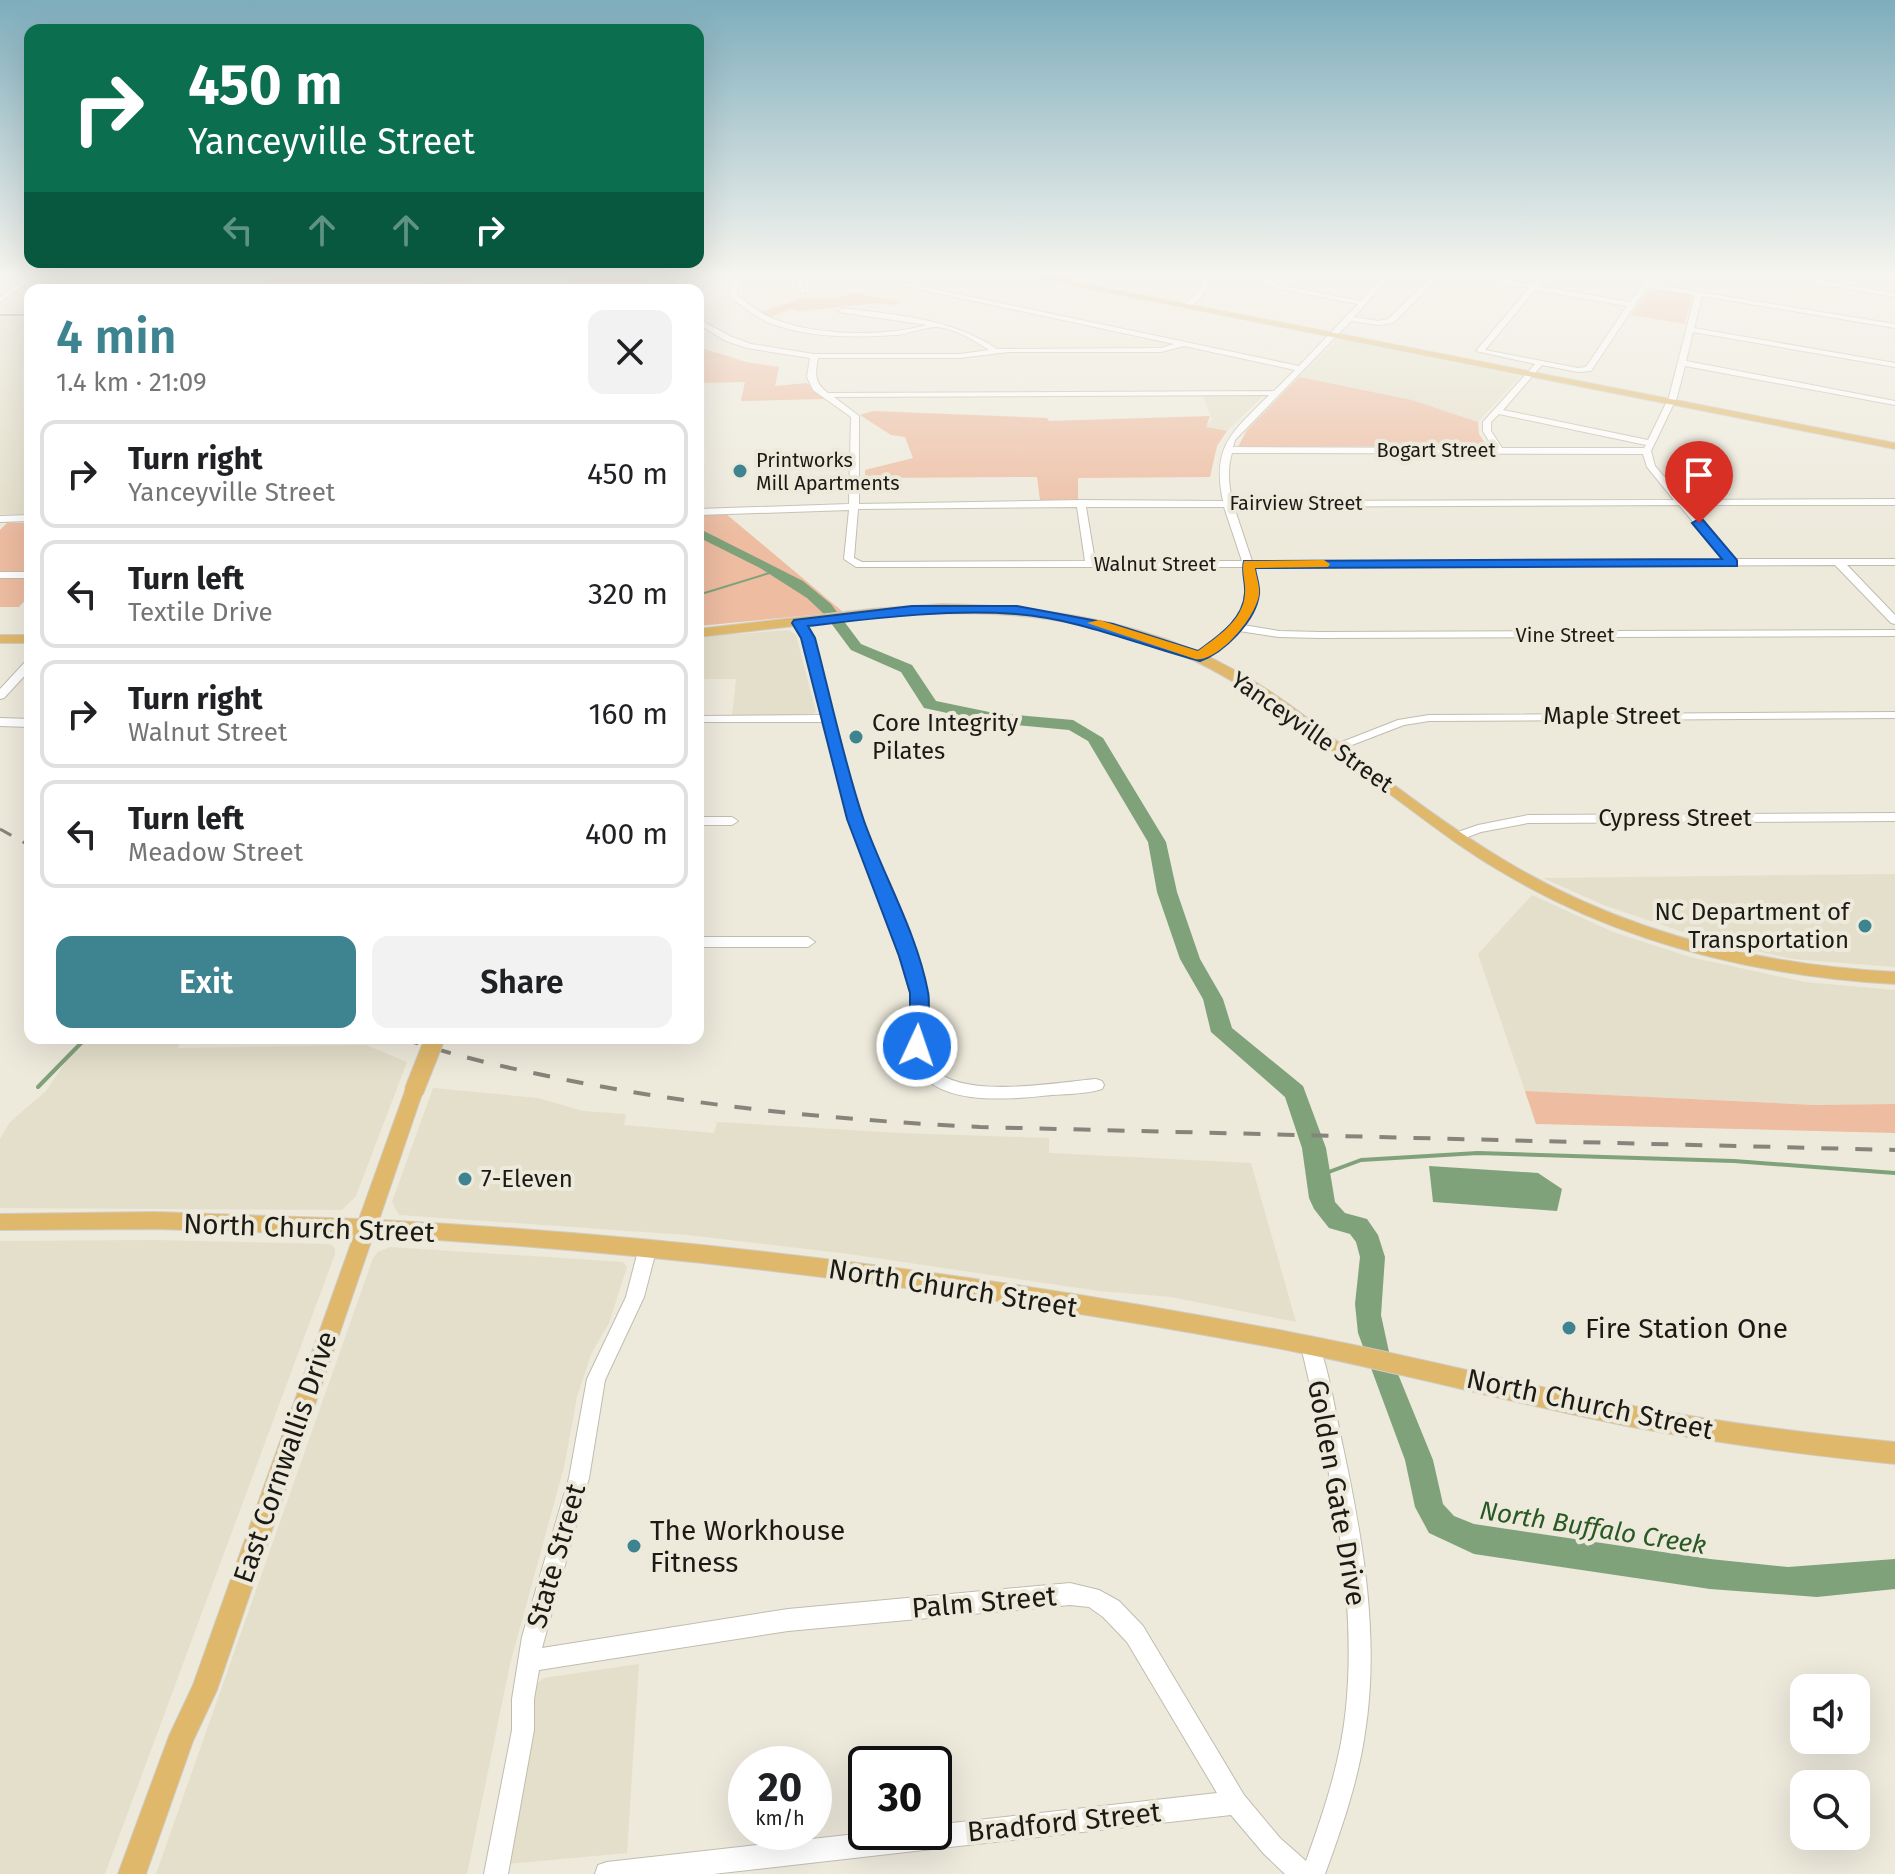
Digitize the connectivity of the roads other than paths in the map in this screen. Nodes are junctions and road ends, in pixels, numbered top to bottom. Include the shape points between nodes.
1 (813, 362) edge
2 (1272, 362) edge
3 (1305, 362) edge
4 (1499, 362) edge
5 (1515, 362) edge
6 (1593, 362) edge
7 (1682, 363) joint
8 (1299, 368) junction
9 (1535, 369) junction
10 (1275, 393) junction
11 (828, 395) junction
12 (1672, 399) junction
13 (1895, 403) edge
14 (1497, 411) junction
15 (1895, 440) edge
16 (1895, 446) edge
17 (1648, 447) junction
18 (1226, 450) junction
19 (1499, 450) junction
20 (1895, 502) edge
21 (1081, 503) junction
22 (1228, 503) junction
23 (1682, 503) junction
24 (854, 505) junction
25 (704, 512) edge
26 (24, 518) edge
27 (0, 519) edge
28 (1838, 562) junction
29 (1895, 562) edge
30 (1733, 563) junction
31 (1090, 564) junction
32 (1248, 564) junction
33 (0, 575) edge
34 (24, 575) edge
35 (1895, 621) edge
36 (804, 622) junction
37 (1237, 627) junction
38 (704, 632) edge
39 (1895, 633) edge
40 (0, 639) edge
41 (24, 639) edge
42 (1200, 656) junction
43 (24, 670) edge
44 (0, 696) edge
45 (1895, 715) edge
46 (829, 718) junction
47 (704, 719) edge
48 (0, 722) edge
49 (24, 723) edge
50 (1335, 747) junction
51 (1895, 817) edge
52 (704, 821) edge
53 (732, 821) dead end
54 (1457, 837) junction
55 (704, 942) edge
56 (808, 942) dead end
57 (1895, 978) edge
58 (433, 1044) edge
59 (1096, 1085) dead end
60 (0, 1222) edge
61 (366, 1228) junction
62 (648, 1247) junction
63 (1310, 1346) junction
64 (1895, 1453) edge
65 (529, 1661) junction
66 (1236, 1803) junction
67 (132, 1874) edge
68 (496, 1874) edge
69 (607, 1874) edge
70 (1303, 1874) edge
71 (1313, 1874) edge

1 - 11 street via 816,388
2 - 8 street
3 - 8 street
4 - 9 main road
5 - 9 street
6 - 9 street via 1588,369
7 - 12 street
7 - 13 street
8 - 10 street
9 - 12 main road
9 - 14 street
10 - 11 street
10 - 18 street
11 - 24 street via 855,416
12 - 15 main road
12 - 16 main road
12 - 17 street
14 - 17 street
14 - 19 street via 1486,427
17 - 19 street, Bogart Street
17 - 23 street via 1651,467
18 - 19 street, Bogart Street
18 - 22 street via 1221,470
20 - 23 street, Fairview Street
21 - 22 street, Fairview Street
21 - 24 street, Fairview Street
21 - 31 street
22 - 23 street, Fairview Street
22 - 32 street
23 - 30 street
24 - 25 street, Fairview Street
24 - 31 street, Walnut Street via 849,559 860,565
26 - 27 street
28 - 29 street, Walnut Street
28 - 30 street, Walnut Street
28 - 35 street
30 - 32 street, Walnut Street
31 - 32 street, Walnut Street
32 - 37 street via 1252,594
33 - 34 street
36 - 38 main road, Yanceyville Street
36 - 42 main road, Yanceyville Street via 950,608 1039,613 1137,634
36 - 46 street
37 - 39 street, Vine Street via 1320,635
37 - 42 street
40 - 41 main road
42 - 50 main road, Yanceyville Street via 1256,687
43 - 44 street
45 - 50 street, Maple Street via 1429,718 1402,722
46 - 47 street
46 - 59 street via 855,819 919,993 915,1031 928,1071 950,1086 985,1092
48 - 49 street
50 - 54 main road, Yanceyville Street
51 - 54 street, Cypress Street via 1528,819
52 - 53 street
54 - 57 main road, Yanceyville Street via 1549,891 1643,931 1778,967
55 - 56 street
58 - 61 main road, East Cornwallis Drive, bridge
60 - 61 main road, North Church Street
61 - 62 main road, North Church Street
61 - 67 main road, East Cornwallis Drive via 204,1690
62 - 63 main road, North Church Street via 954,1286
62 - 65 street, State Street via 635,1297 596,1379 579,1478
63 - 64 main road, North Church Street via 1683,1426
63 - 71 street, Golden Gate Drive via 1351,1544 1359,1686 1336,1813
65 - 66 street, Palm Street via 788,1620 1070,1594 1092,1597 1135,1634
65 - 68 street, State Street via 523,1730
66 - 69 street, Bradford Street
66 - 70 street, Palm Street

